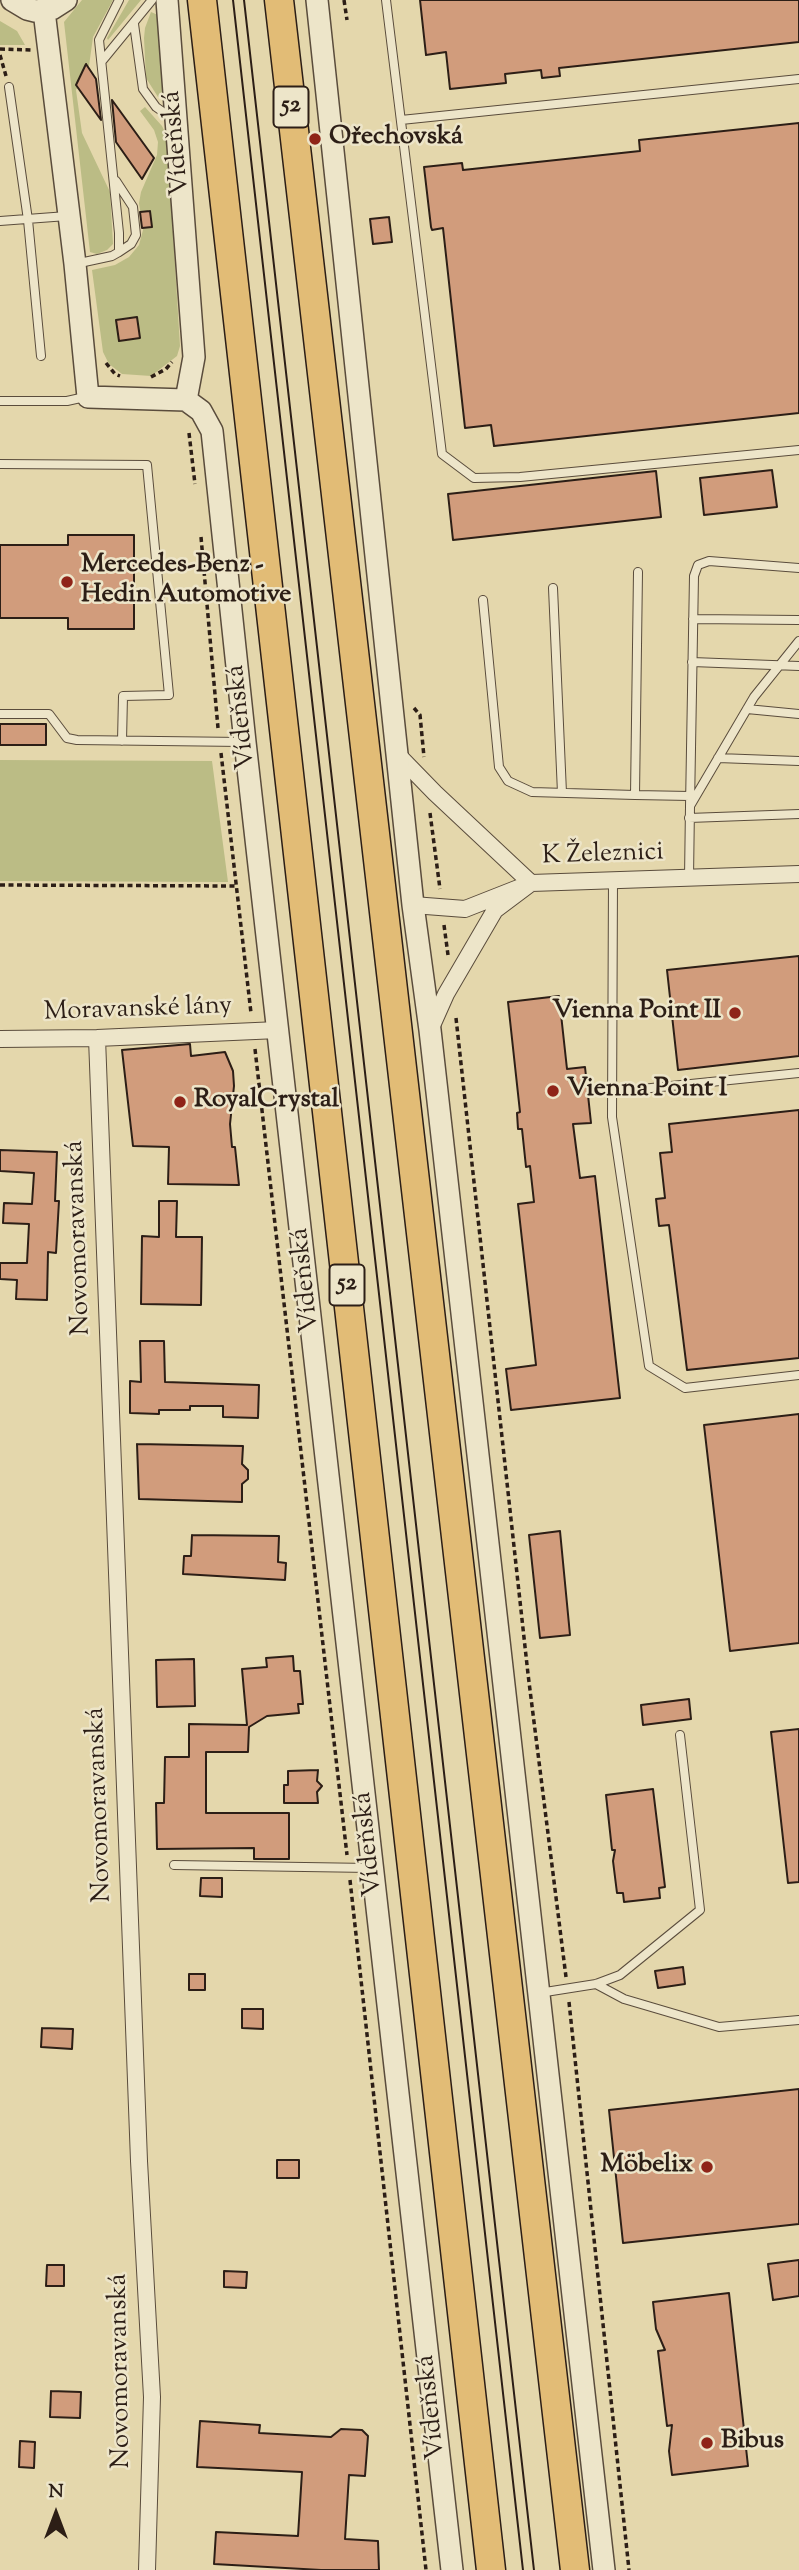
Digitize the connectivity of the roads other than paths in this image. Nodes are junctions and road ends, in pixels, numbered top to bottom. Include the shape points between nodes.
1 (12, 0) edge
2 (66, 0) edge
3 (119, 0) edge
4 (152, 0) edge
5 (167, 0) edge
6 (202, 0) edge
7 (279, 0) edge
8 (317, 0) edge
9 (386, 0) edge
10 (44, 11) junction
11 (134, 24) junction
12 (102, 61) junction
13 (799, 79) edge
14 (9, 87) dead end
15 (401, 120) junction
16 (176, 121) junction
17 (114, 179) junction
18 (69, 216) junction
19 (27, 220) junction
20 (0, 221) edge
21 (119, 252) junction
22 (75, 264) junction
23 (41, 356) dead end
24 (88, 397) junction
25 (186, 400) junction
26 (0, 401) edge
27 (799, 450) edge
28 (0, 464) edge
29 (799, 568) edge
30 (638, 572) dead end
31 (553, 588) dead end
32 (483, 600) dead end
33 (693, 619) junction
34 (799, 620) edge
35 (799, 641) edge
36 (692, 662) junction
37 (779, 666) junction
38 (799, 666) edge
39 (747, 709) junction
40 (799, 713) edge
41 (0, 714) edge
42 (122, 741) junction
43 (245, 742) junction
44 (398, 755) junction
45 (718, 758) junction
46 (799, 761) edge
47 (562, 793) junction
48 (635, 795) junction
49 (690, 796) junction
50 (690, 806) junction
51 (799, 814) edge
52 (689, 818) junction
53 (799, 874) edge
54 (689, 878) junction
55 (613, 880) junction
56 (531, 883) junction
57 (413, 905) junction
58 (278, 1030) junction
59 (430, 1030) junction
60 (97, 1038) junction
61 (0, 1039) edge
62 (799, 1073) edge
63 (612, 1092) junction
64 (799, 1375) edge
65 (680, 1735) dead end
66 (174, 1865) dead end
67 (373, 1868) junction
68 (596, 1984) junction
69 (539, 1993) junction
70 (799, 2020) edge
71 (147, 2570) edge
72 (452, 2570) edge
73 (491, 2570) edge
74 (578, 2570) edge
75 (604, 2570) edge

1 - 10 street via 27,9
2 - 10 street
3 - 12 lane via 99,40
4 - 11 lane
5 - 16 street, Vídeňská
6 - 73 highway, Vídeňská / 52
7 - 74 highway, 52
8 - 44 street
9 - 15 lane
10 - 18 street
11 - 12 lane
11 - 16 lane via 143,89 156,107
12 - 17 lane
13 - 15 lane
14 - 19 lane
15 - 27 lane via 442,454 474,478
16 - 25 street, Vídeňská via 194,357
17 - 21 lane
17 - 21 lane via 133,207 136,235
18 - 19 lane
18 - 22 street
19 - 20 lane
19 - 23 lane
21 - 22 lane
22 - 24 street via 96,366
24 - 25 street
24 - 26 lane
25 - 43 street, Vídeňská via 201,411 212,432
28 - 42 lane via 147,466 169,695 123,696
29 - 33 lane via 709,561 698,565
30 - 48 lane
31 - 47 lane
32 - 47 lane via 499,767 508,781 532,792
33 - 34 lane
33 - 36 lane
35 - 37 lane
36 - 37 lane
36 - 49 lane
37 - 38 lane
37 - 39 lane
39 - 40 lane
39 - 45 lane
41 - 42 lane via 49,714 67,738
42 - 43 lane
43 - 58 street, Vídeňská
44 - 56 street
44 - 57 street
45 - 46 lane
45 - 50 lane
47 - 48 lane
48 - 49 lane
49 - 50 lane
50 - 52 lane
51 - 52 lane
52 - 54 lane
53 - 54 street, K Železnici
54 - 55 street, K Železnici
55 - 56 street, K Železnici
55 - 63 lane
56 - 57 street, K Železnici via 465,909
56 - 59 street via 495,910
57 - 59 street
58 - 60 street, Moravanské lány
58 - 67 street, Vídeňská
59 - 69 street
60 - 61 street, Moravanské lány
60 - 71 street, Novomoravanská via 152,2397
62 - 63 lane
63 - 64 lane via 649,1366 685,1388
65 - 68 lane via 700,1910 620,1975
66 - 67 lane
67 - 72 street, Vídeňská
68 - 69 lane
68 - 70 lane via 624,1999 719,2027
69 - 75 street

